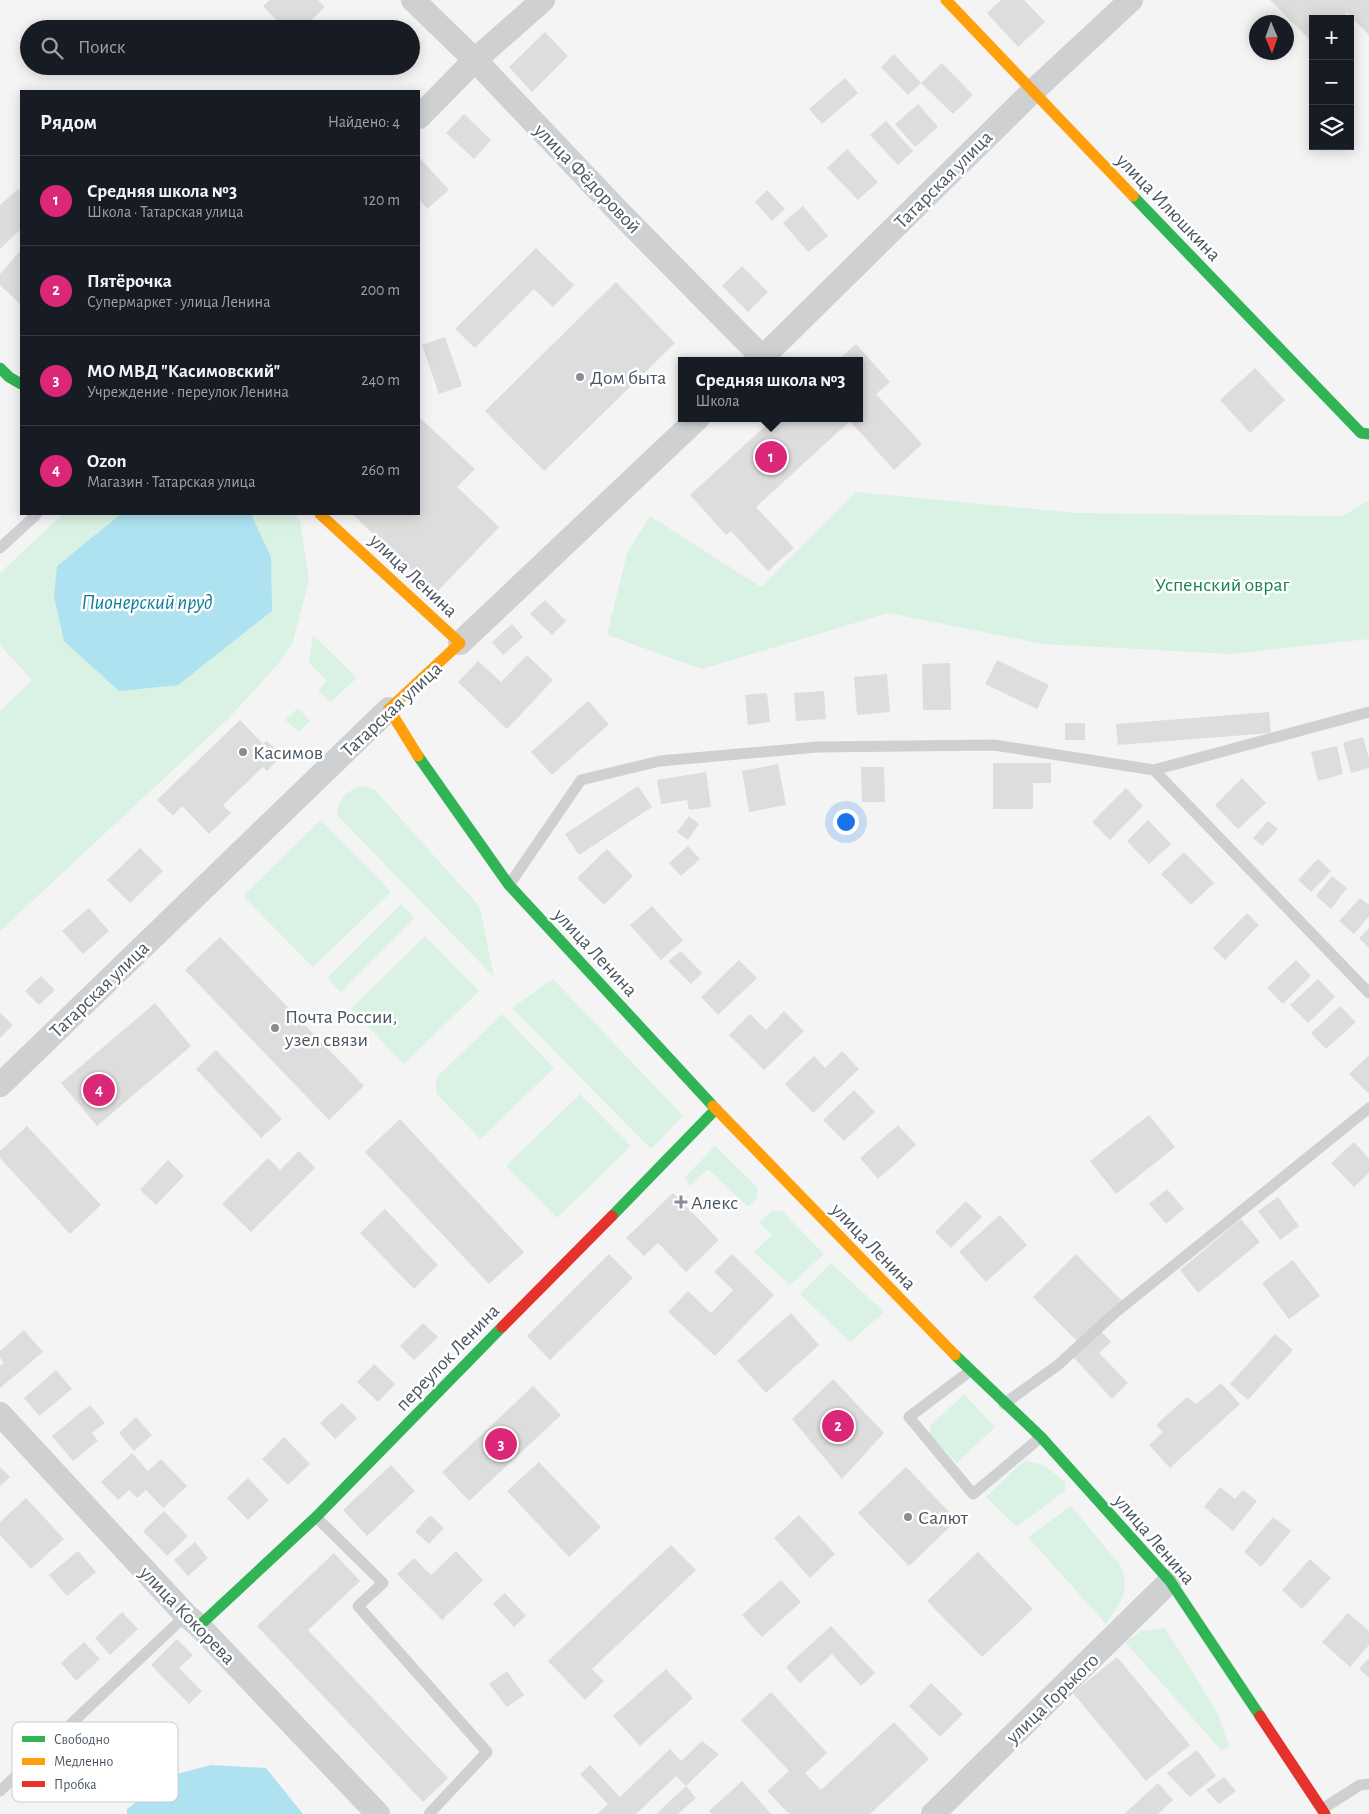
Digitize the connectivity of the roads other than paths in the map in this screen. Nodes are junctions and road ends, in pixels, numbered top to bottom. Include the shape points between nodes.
1 (413, 0) edge
2 (543, 0) edge
3 (946, 0) edge
4 (1131, 0) edge
5 (475, 60) junction
6 (1031, 93) junction
7 (420, 116) edge
8 (758, 357) edge
9 (762, 357) edge
10 (0, 368) edge
11 (20, 383) edge
12 (694, 422) edge
13 (1369, 434) edge
14 (36, 515) edge
15 (321, 515) edge
16 (0, 548) edge
17 (460, 643) junction
18 (389, 709) junction
19 (1369, 712) edge
20 (1154, 770) junction
21 (509, 885) junction
22 (1369, 993) edge
23 (0, 1085) edge
24 (1369, 1108) edge
25 (716, 1109) junction
26 (970, 1371) junction
27 (1004, 1404) junction
28 (0, 1414) edge
29 (1041, 1437) junction
30 (316, 1517) junction
31 (1170, 1581) junction
32 (192, 1620) junction
33 (77, 1722) edge
34 (12, 1780) edge
35 (1369, 1784) edge
36 (0, 1791) edge
37 (1323, 1811) edge
38 (378, 1814) edge
39 (430, 1814) edge
40 (933, 1814) edge

1 - 5 street, улица Фёдоровой
2 - 5 street
3 - 6 street, улица Илюшкина
4 - 6 street, Татарская улица
5 - 7 street
5 - 8 street, улица Фёдоровой
6 - 9 street, Татарская улица
6 - 13 street, улица Илюшкина via 1361,433
10 - 11 street
12 - 17 street, Татарская улица
14 - 16 lane
15 - 17 street, улица Ленина
17 - 18 street, Татарская улица
18 - 21 street, улица Ленина
18 - 23 street, Татарская улица
19 - 20 lane
20 - 21 lane via 994,745 818,747 660,761 581,780
20 - 22 lane
21 - 25 street, улица Ленина
24 - 27 lane via 1116,1312 1058,1365
25 - 26 street, улица Ленина
25 - 30 street, переулок Ленина
26 - 27 street, улица Ленина
26 - 29 lane via 909,1417 973,1494
27 - 29 street, улица Ленина
28 - 32 street, улица Кокорева
29 - 31 street, улица Ленина
30 - 32 street, переулок Ленина
30 - 39 lane via 383,1583 358,1606 487,1752
31 - 37 street, улица Ленина
31 - 40 street, улица Горького
32 - 33 lane
32 - 38 street, улица Кокорева
34 - 36 lane
35 - 37 lane via 1360,1786

